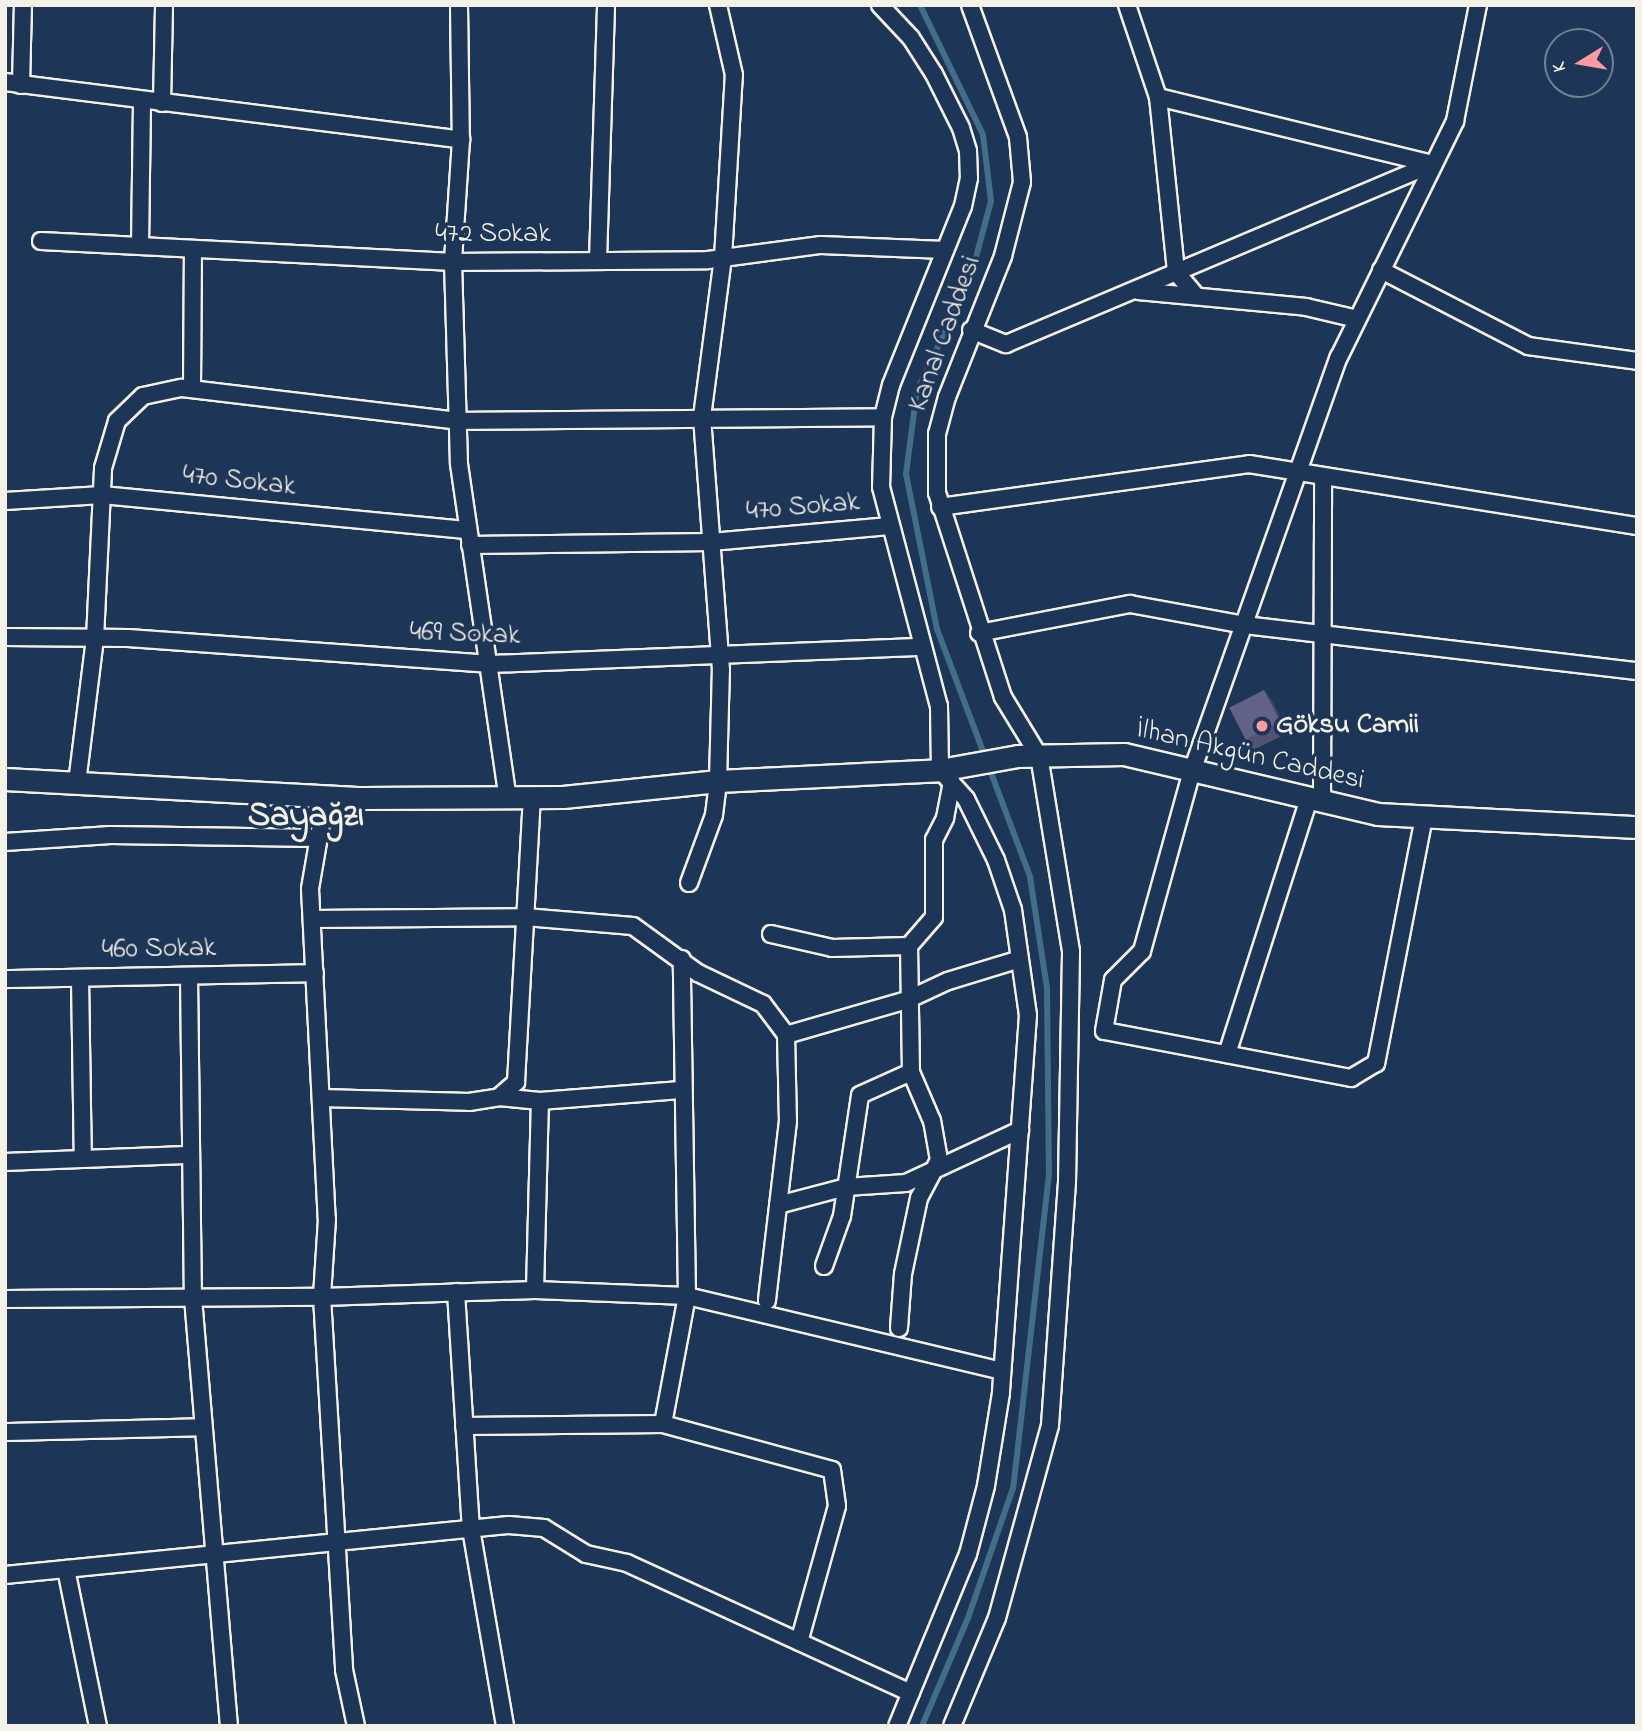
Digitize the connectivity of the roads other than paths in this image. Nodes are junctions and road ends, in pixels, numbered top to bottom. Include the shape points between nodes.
1 (23, 5) edge
2 (164, 5) edge
3 (459, 5) edge
4 (606, 5) edge
5 (718, 5) edge
6 (880, 5) edge
7 (970, 5) edge
8 (1127, 5) edge
9 (1478, 5) edge
10 (13, 83) edge
11 (1158, 97) junction
12 (142, 100) junction
13 (162, 103) junction
14 (461, 140) junction
15 (1433, 164) junction
16 (41, 241) dead end
17 (140, 246) junction
18 (193, 249) junction
19 (945, 250) junction
20 (723, 258) junction
21 (598, 261) junction
22 (453, 262) junction
23 (1381, 270) junction
24 (1176, 272) junction
25 (1134, 290) junction
26 (1196, 296) junction
27 (1357, 319) junction
28 (971, 330) junction
29 (1637, 361) edge
30 (192, 389) junction
31 (702, 417) junction
32 (883, 417) junction
33 (458, 421) junction
34 (1297, 474) junction
35 (1322, 478) junction
36 (102, 495) junction
37 (5, 501) edge
38 (940, 507) junction
39 (889, 526) junction
40 (1637, 526) edge
41 (469, 537) junction
42 (711, 542) junction
43 (1244, 625) junction
44 (979, 633) junction
45 (1323, 634) junction
46 (5, 637) edge
47 (95, 639) junction
48 (923, 647) junction
49 (720, 658) junction
50 (491, 664) junction
51 (1637, 671) edge
52 (1029, 756) junction
53 (1192, 771) junction
54 (950, 773) junction
55 (5, 779) edge
56 (718, 781) junction
57 (77, 783) junction
58 (326, 796) junction
59 (508, 797) junction
60 (532, 797) junction
61 (1315, 800) junction
62 (1424, 817) junction
63 (1637, 827) edge
64 (319, 838) junction
65 (5, 842) edge
66 (689, 883) dead end
67 (525, 917) junction
68 (312, 919) junction
69 (771, 934) dead end
70 (909, 946) junction
71 (682, 959) junction
72 (1020, 959) junction
73 (315, 973) junction
74 (189, 976) junction
75 (80, 978) junction
76 (5, 979) edge
77 (908, 1000) junction
78 (786, 1035) junction
79 (1227, 1054) junction
80 (911, 1072) junction
81 (681, 1090) junction
82 (499, 1097) junction
83 (321, 1098) junction
84 (540, 1101) junction
85 (1020, 1130) junction
86 (191, 1155) junction
87 (83, 1159) junction
88 (5, 1162) edge
89 (933, 1172) junction
90 (846, 1186) junction
91 (778, 1205) junction
92 (824, 1266) dead end
93 (535, 1290) junction
94 (456, 1293) junction
95 (687, 1296) junction
96 (322, 1297) junction
97 (193, 1298) junction
98 (5, 1299) edge
99 (767, 1301) dead end
100 (899, 1328) dead end
101 (1002, 1371) junction
102 (663, 1424) junction
103 (464, 1426) junction
104 (203, 1427) junction
105 (5, 1432) edge
106 (471, 1529) junction
107 (337, 1542) junction
108 (212, 1555) junction
109 (66, 1569) junction
110 (5, 1575) edge
111 (799, 1642) junction
112 (911, 1693) junction
113 (97, 1726) edge
114 (229, 1726) edge
115 (356, 1726) edge
116 (505, 1726) edge
117 (897, 1726) edge
118 (952, 1726) edge

1 - 10 street
2 - 13 street
3 - 14 street
4 - 21 street
5 - 20 street via 734,75
6 - 19 street via 911,38 934,74 968,151 963,206
7 - 28 street, Kanal Caddesi via 1023,155 1017,212
8 - 11 street
9 - 15 street via 1455,121
10 - 12 street
11 - 15 street
11 - 24 street
12 - 13 street
12 - 17 street
13 - 14 street
14 - 22 street
15 - 23 street
15 - 24 street
16 - 17 street, 472 Sokak
17 - 18 street, 472 Sokak
18 - 22 street, 472 Sokak
18 - 30 street
19 - 20 street, 472 Sokak via 821,245
19 - 32 street via 906,342
20 - 21 street, 472 Sokak
20 - 31 street
21 - 22 street, 472 Sokak
22 - 33 street
23 - 27 street
23 - 29 street via 1528,346
24 - 25 street
24 - 26 street
25 - 26 street
25 - 28 street via 1006,344
26 - 27 street via 1306,307
27 - 34 street
28 - 38 street, Kanal Caddesi via 937,434
30 - 33 street
30 - 36 street via 143,396 117,421 103,468
31 - 32 street
31 - 33 street
31 - 42 street
32 - 39 street via 881,487
33 - 41 street
34 - 35 street
34 - 38 street via 1249,464
34 - 43 street
35 - 40 street
35 - 45 street
36 - 37 street, 470 Sokak
36 - 41 street, 470 Sokak
36 - 47 street
38 - 44 street, Kanal Caddesi
39 - 42 street, 470 Sokak
39 - 48 street
41 - 42 street, 470 Sokak
41 - 50 street
42 - 49 street
43 - 44 street via 1130,604
43 - 45 street
43 - 53 street
44 - 52 street, Kanal Caddesi
45 - 51 street
45 - 61 street
46 - 47 street, 469 Sokak
47 - 50 street, 469 Sokak
47 - 57 street
48 - 49 street, 469 Sokak
48 - 54 street
49 - 50 street, 469 Sokak
49 - 56 street
50 - 59 street
52 - 53 main road, İlhan Akgün Caddesi via 1124,754
52 - 54 main road, İlhan Akgün Caddesi
52 - 118 street via 1071,951 1067,1182 1050,1425 998,1618
53 - 61 main road, İlhan Akgün Caddesi
53 - 79 street via 1142,951 1113,980 1104,1031
54 - 56 main road, İlhan Akgün Caddesi
54 - 70 street via 944,818 934,840 934,917
54 - 72 street via 996,860 1013,910
55 - 57 main road, İlhan Akgün Caddesi
56 - 60 main road, İlhan Akgün Caddesi
56 - 66 street via 714,815
57 - 58 main road, İlhan Akgün Caddesi
58 - 59 main road, İlhan Akgün Caddesi
58 - 64 street
59 - 60 main road, İlhan Akgün Caddesi
60 - 67 street
61 - 62 main road, İlhan Akgün Caddesi via 1378,814
61 - 79 street
62 - 63 main road, İlhan Akgün Caddesi
62 - 79 street via 1376,1063 1351,1078
64 - 65 street via 111,835
64 - 68 street via 310,889
67 - 68 street
67 - 71 street via 633,926
67 - 82 street via 516,1082
68 - 73 street
69 - 70 street via 832,948
70 - 77 street
71 - 78 street via 698,973 763,1004
71 - 81 street
72 - 77 street via 948,981
72 - 85 street via 1027,1015
73 - 74 street, 460 Sokak
73 - 83 street
74 - 75 street, 460 Sokak
74 - 86 street
75 - 76 street, 460 Sokak
75 - 87 street
77 - 78 street
77 - 80 street
78 - 91 street via 788,1121
80 - 89 street via 932,1121 939,1160
80 - 90 street via 860,1095
81 - 84 street
81 - 95 street
82 - 83 street via 469,1102
82 - 84 street
83 - 96 street via 327,1219
84 - 93 street
85 - 89 street
85 - 101 street
86 - 87 street
86 - 97 street
87 - 88 street
89 - 90 street via 906,1183
89 - 100 street via 919,1198 903,1274
90 - 91 street
90 - 92 street via 842,1216
91 - 99 street
93 - 94 street
93 - 95 street
94 - 96 street
94 - 103 street
95 - 101 street
95 - 102 street
96 - 97 street
96 - 107 street
97 - 98 street
97 - 104 street
101 - 112 street via 986,1486 968,1554
102 - 103 street
102 - 111 street via 832,1469 837,1506
103 - 106 street
104 - 105 street
104 - 108 street
106 - 107 street
106 - 111 street via 544,1528 586,1554 627,1563
106 - 116 street
107 - 108 street
107 - 115 street via 344,1670
108 - 109 street
108 - 114 street
109 - 110 street
109 - 113 street
111 - 112 street
112 - 117 street

